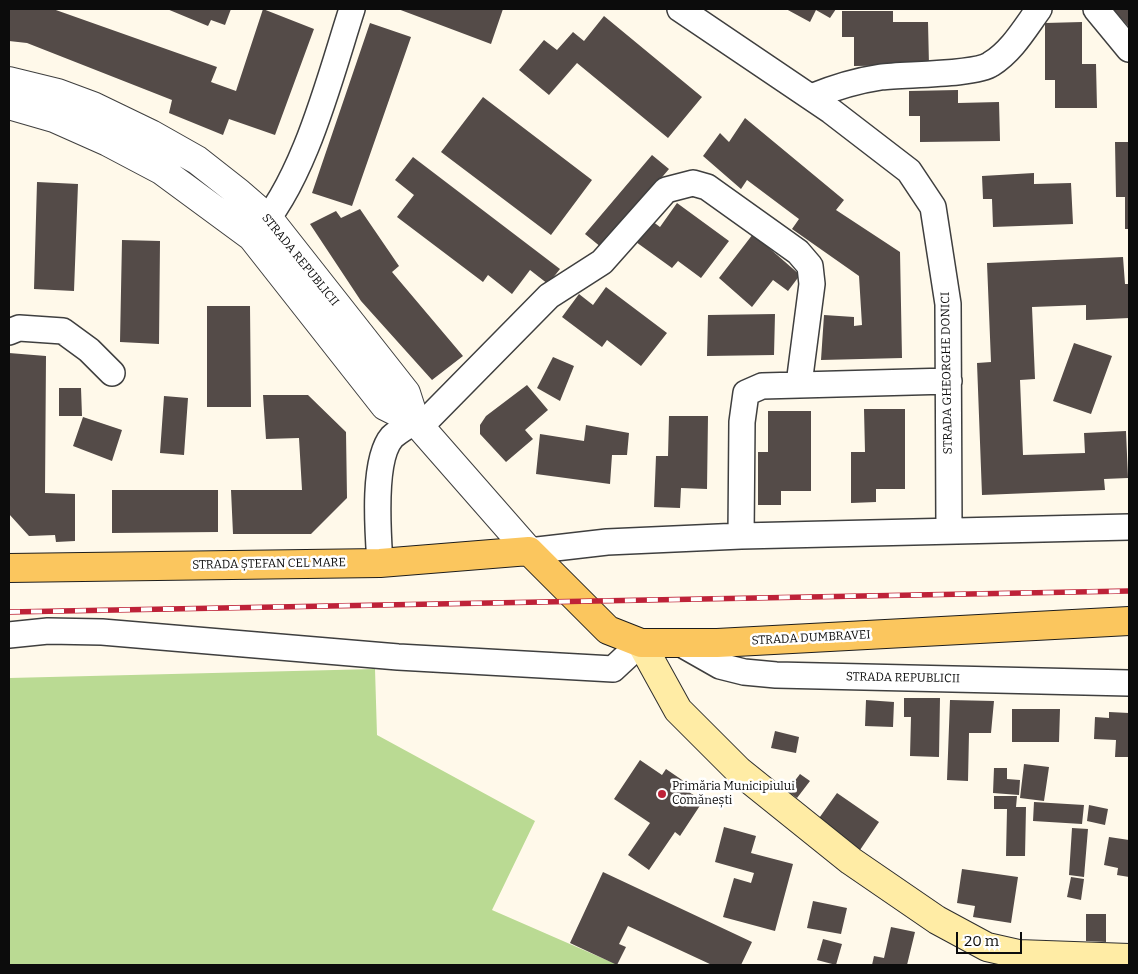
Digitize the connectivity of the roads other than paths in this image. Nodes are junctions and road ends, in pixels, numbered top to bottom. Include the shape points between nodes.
1 (352, 9) edge
2 (1039, 9) edge
3 (1096, 9) edge
4 (682, 10) edge
5 (1129, 49) edge
6 (9, 81) edge
7 (811, 97) junction
8 (9, 105) edge
9 (261, 228) junction
10 (9, 332) edge
11 (112, 373) dead end
12 (949, 382) junction
13 (799, 384) junction
14 (417, 424) junction
15 (1129, 527) edge
16 (949, 531) junction
17 (741, 536) junction
18 (529, 550) junction
19 (380, 563) junction
20 (9, 568) edge
21 (1129, 621) edge
22 (9, 635) edge
23 (641, 643) junction
24 (683, 645) junction
25 (1129, 683) edge
26 (1129, 958) edge

1 - 9 street via 307,142 286,190
2 - 7 street via 1008,51 990,66 844,83
3 - 5 street
4 - 7 street, STRADA GHEORGHE DONICI
6 - 9 street, STRADA REPUBLICII via 76,100 151,134 197,160
7 - 12 street, STRADA GHEORGHE DONICI via 908,171 933,207 948,304
8 - 9 street, STRADA REPUBLICII via 54,118 108,142
9 - 14 street, STRADA REPUBLICII via 406,393
10 - 11 street via 19,328 62,331 89,350
12 - 13 street
12 - 16 street, STRADA GHEORGHE DONICI
13 - 14 street via 812,284 810,266 798,252 707,187 682,184 666,190 602,262 549,296
13 - 17 street via 762,386 746,393 743,405
14 - 18 street, STRADA REPUBLICII
14 - 19 street via 393,436 383,451 378,531
15 - 16 street
16 - 17 street
17 - 18 street via 607,542
18 - 19 main road, STRADA ȘTEFAN CEL MARE
18 - 23 main road, STRADA DUMBRAVEI via 608,630
19 - 20 main road, STRADA ȘTEFAN CEL MARE
21 - 24 main road, STRADA DUMBRAVEI
22 - 23 street via 48,631 102,632 398,657 613,669
23 - 24 main road, STRADA DUMBRAVEI
23 - 26 main road via 678,710 739,771 851,861 937,920 987,946 1018,954
24 - 25 street, STRADA REPUBLICII via 720,666 776,676

